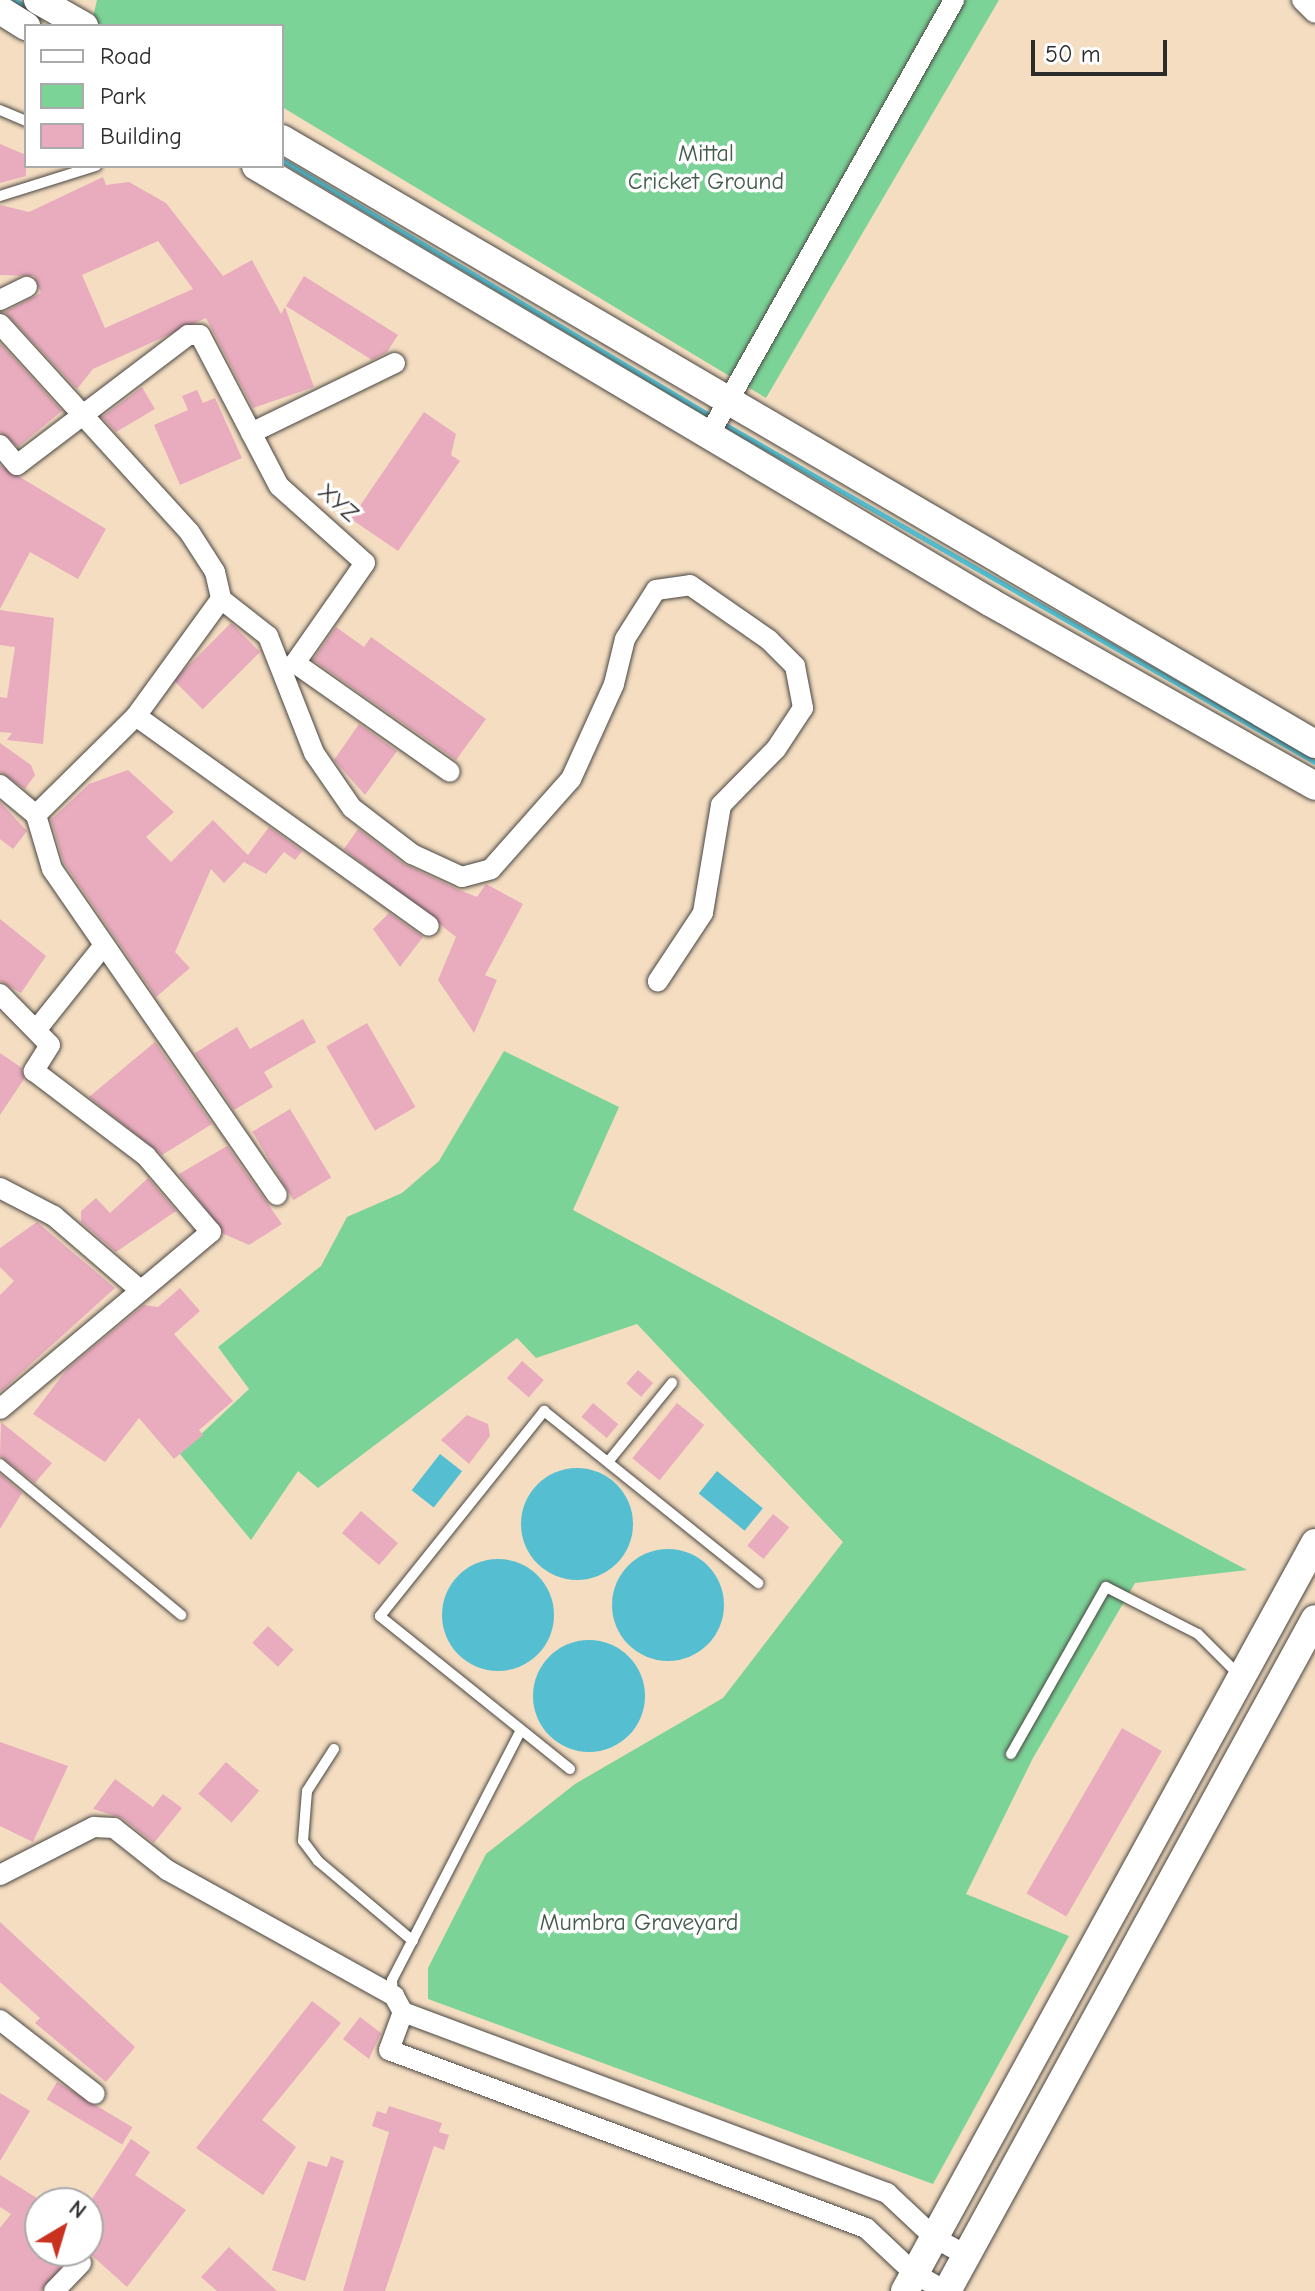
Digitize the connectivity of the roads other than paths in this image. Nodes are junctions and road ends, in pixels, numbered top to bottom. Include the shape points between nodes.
1 (38, 0) edge
2 (954, 0) edge
3 (1302, 0) edge
4 (0, 10) edge
5 (1315, 13) edge
6 (80, 24) edge
7 (24, 25) edge
8 (0, 110) edge
9 (24, 120) edge
10 (284, 140) edge
11 (90, 168) edge
12 (260, 168) edge
13 (0, 196) edge
14 (27, 287) dead end
15 (0, 300) edge
16 (0, 324) edge
17 (395, 363) dead end
18 (79, 413) junction
19 (718, 420) junction
20 (251, 433) junction
21 (0, 445) edge
22 (221, 599) junction
23 (136, 716) junction
24 (1315, 744) edge
25 (450, 772) dead end
26 (0, 785) edge
27 (1315, 786) edge
28 (36, 815) junction
29 (429, 926) dead end
30 (104, 945) junction
31 (658, 981) dead end
32 (0, 994) edge
33 (37, 1029) junction
34 (0, 1188) edge
35 (277, 1195) dead end
36 (140, 1290) junction
37 (672, 1383) dead end
38 (0, 1409) edge
39 (608, 1462) junction
40 (0, 1464) edge
41 (1315, 1543) edge
42 (758, 1583) dead end
43 (181, 1615) dead end
44 (1315, 1619) edge
45 (1241, 1677) junction
46 (521, 1730) junction
47 (334, 1749) dead end
48 (1011, 1754) dead end
49 (570, 1769) dead end
50 (0, 1875) edge
51 (413, 1941) junction
52 (398, 2004) junction
53 (0, 2020) edge
54 (95, 2094) dead end
55 (935, 2238) junction
56 (967, 2256) junction
57 (77, 2267) edge
58 (910, 2283) edge
59 (54, 2291) edge
60 (946, 2291) edge

1 - 6 street
2 - 19 street
3 - 5 street
4 - 7 street
8 - 9 lane
10 - 19 street
11 - 13 lane
12 - 19 street
14 - 15 street
16 - 18 street
17 - 20 street
18 - 20 street, XYZ via 188,335 200,335
18 - 21 street via 17,465
18 - 22 street via 190,533 215,572
19 - 24 street
19 - 27 street
20 - 25 street, XYZ via 279,486 365,563 295,663
22 - 23 street
22 - 31 street via 268,636 314,753 352,808 412,854 462,877 491,869 571,779 609,697 625,639 656,590 690,585 769,640 795,666 803,708 776,749 721,805 703,913
23 - 28 street
23 - 29 street
26 - 28 street
28 - 30 street via 52,869
30 - 33 street
30 - 35 street
32 - 33 street
33 - 36 street via 50,1045 34,1071 146,1156 211,1232
34 - 36 street via 54,1216
36 - 38 street
37 - 39 lane
39 - 42 lane
39 - 46 lane via 544,1411 380,1616
40 - 43 lane
41 - 45 street
44 - 56 street
45 - 48 lane via 1198,1634 1106,1587
45 - 55 street
46 - 49 lane
46 - 51 lane
47 - 51 lane via 307,1791 303,1841 318,1861
50 - 52 street via 94,1827 114,1828 167,1870
51 - 52 lane via 392,1980
52 - 55 street via 887,2193
52 - 58 street via 389,2050 866,2228
53 - 54 street
55 - 56 street
55 - 58 street
56 - 60 street
57 - 59 street
58 - 60 street

